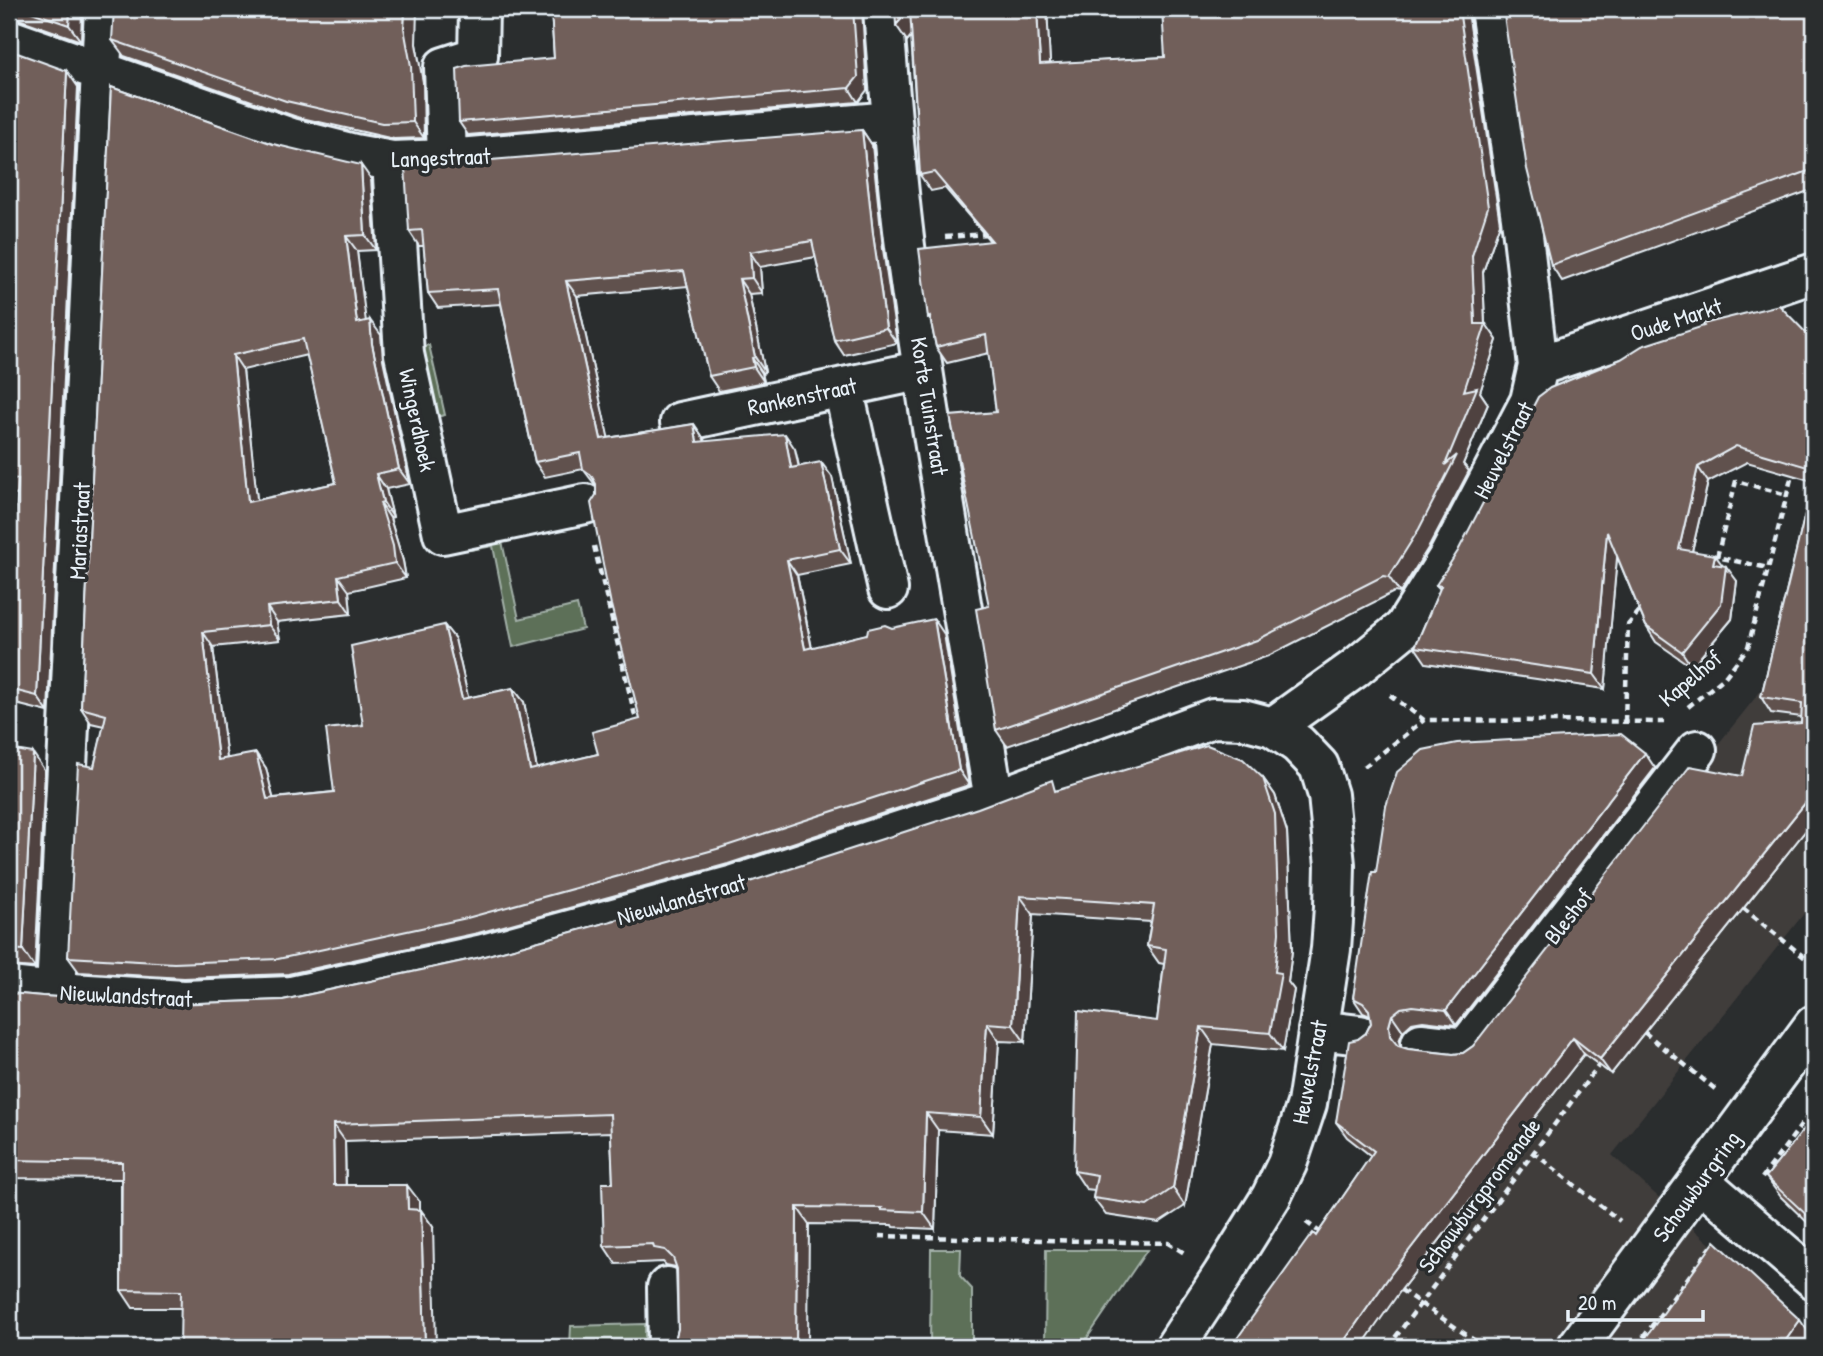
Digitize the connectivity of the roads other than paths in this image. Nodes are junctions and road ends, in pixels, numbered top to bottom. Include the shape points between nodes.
1 (104, 9) edge
2 (479, 9) edge
3 (883, 9) edge
4 (1490, 9) edge
5 (9, 39) edge
6 (102, 70) junction
7 (892, 121) junction
8 (447, 159) junction
9 (392, 161) junction
10 (1814, 273) edge
11 (1538, 366) junction
12 (923, 370) junction
13 (843, 387) junction
14 (680, 422) dead end
15 (585, 504) road end
16 (888, 589) dead end
17 (1273, 727) junction
18 (1697, 750) dead end
19 (1324, 781) joint
20 (994, 800) junction
21 (9, 987) edge
22 (56, 992) junction
23 (1814, 1026) edge
24 (1318, 1030) junction
25 (1360, 1035) edge
26 (1422, 1043) dead end
27 (1700, 1181) junction
28 (1814, 1279) edge
29 (667, 1287) edge
30 (668, 1347) edge
31 (1175, 1347) edge
32 (1577, 1347) edge

1 - 6 street, Mariastraat
2 - 8 street via 478,55 444,66
3 - 7 street, Korte Tuinstraat
4 - 11 street, Heuvelstraat
5 - 6 street, Langestraat
6 - 9 street, Langestraat via 291,138
6 - 22 street, Mariastraat
7 - 8 street, Langestraat
7 - 12 street, Korte Tuinstraat
8 - 9 street, Langestraat
9 - 15 street, Wingerdhoek via 404,354 443,534
10 - 11 street, Oude Markt
11 - 17 street, Heuvelstraat via 1530,401 1449,556 1404,628
12 - 13 street, Rankenstraat
12 - 20 street, Korte Tuinstraat
13 - 14 street, Rankenstraat
13 - 16 street
17 - 19 street, Nieuwlandstraat via 1298,744
17 - 20 street, Nieuwlandstraat via 1213,718
18 - 26 street, Bleshof via 1466,1048
19 - 24 street, Heuvelstraat via 1335,865 1331,949
20 - 22 street, Nieuwlandstraat via 734,885 483,954 291,996 184,1000
21 - 22 street, Nieuwlandstraat
23 - 27 street, Schouwburgring
24 - 25 street
24 - 31 street, Heuvelstraat via 1307,1104 1287,1164
27 - 28 street
27 - 32 street, Schouwburgring
29 - 30 street

